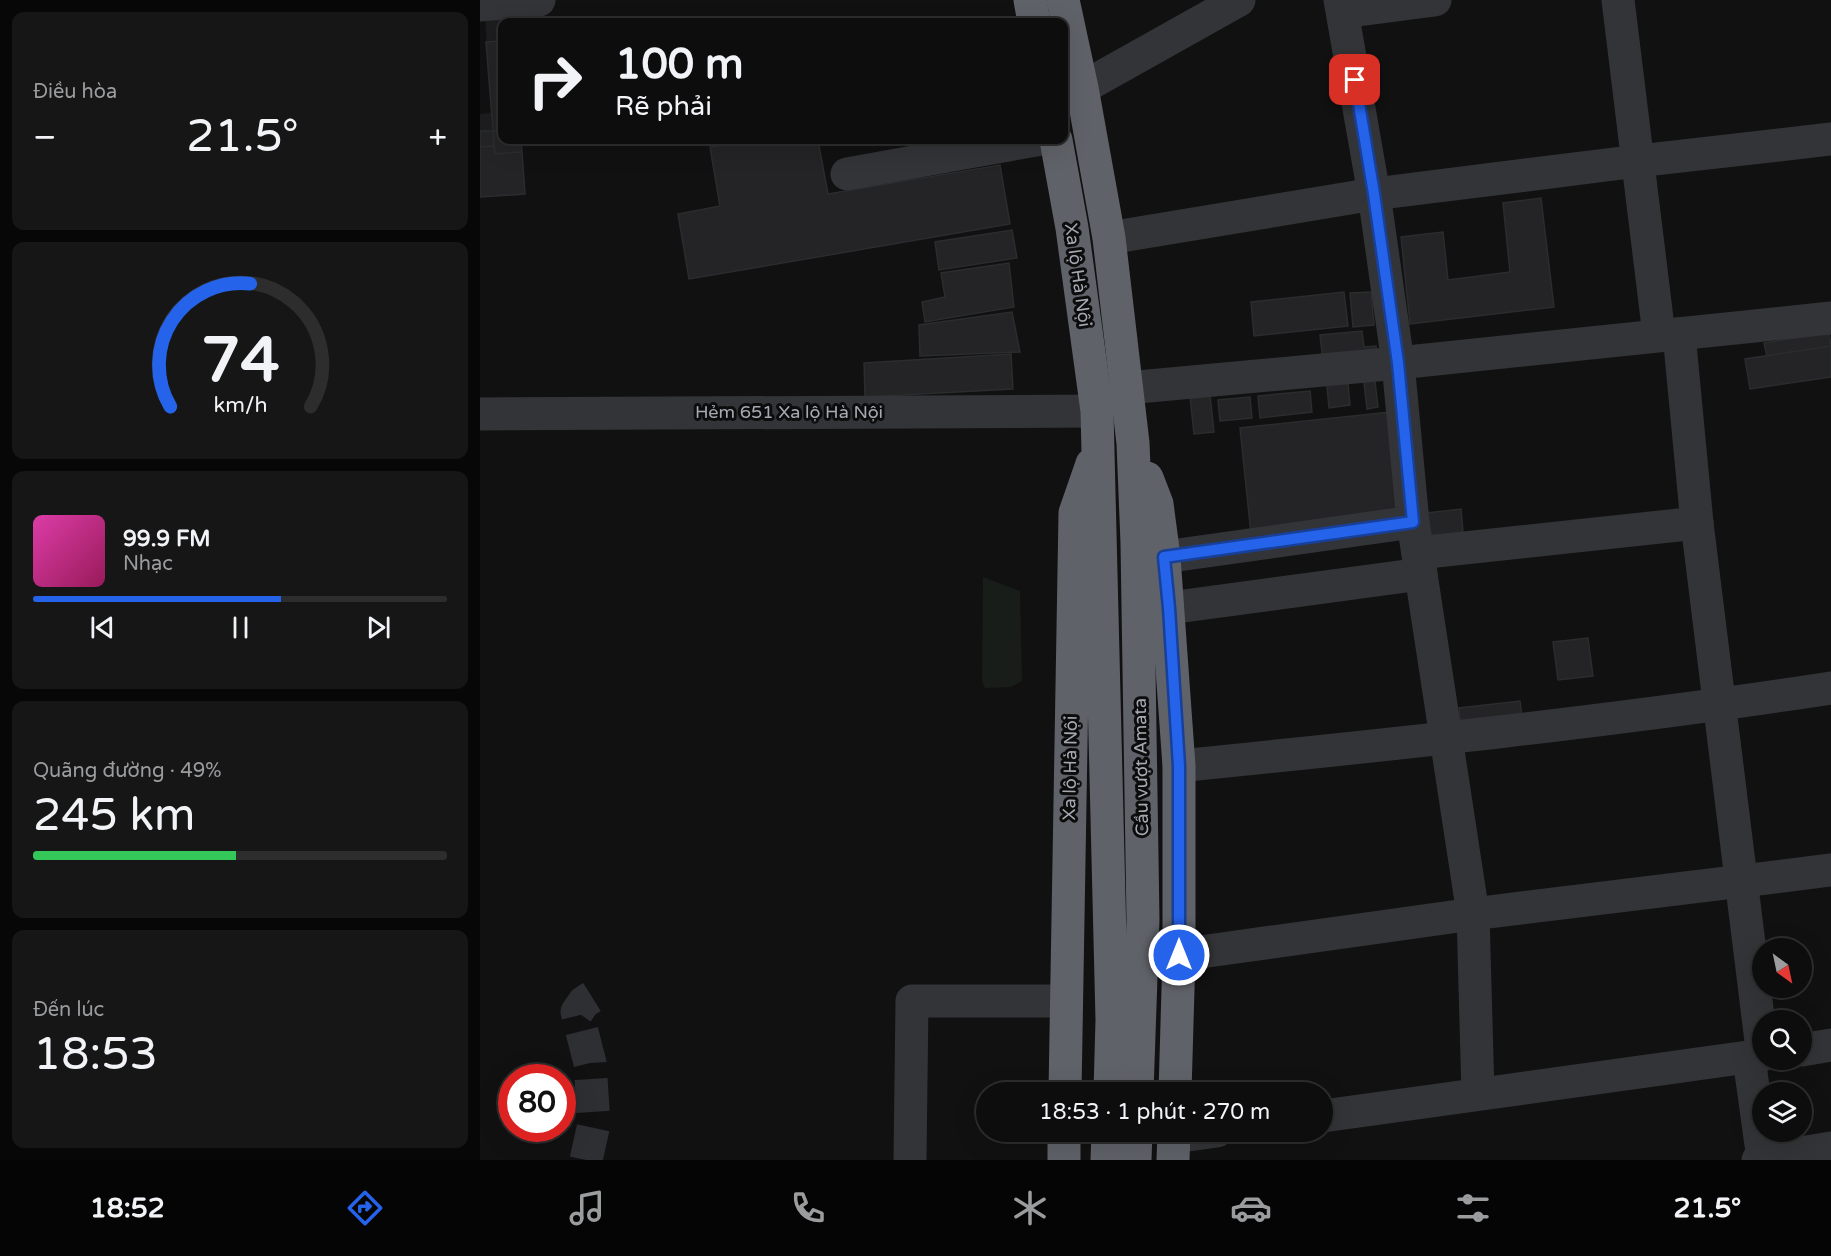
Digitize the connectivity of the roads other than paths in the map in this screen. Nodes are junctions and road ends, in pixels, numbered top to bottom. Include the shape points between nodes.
1 (1030, 0) edge
2 (1063, 0) edge
3 (1239, 0) edge
4 (1435, 0) edge
5 (1618, 0) edge
6 (480, 5) edge
7 (526, 6) edge
8 (1341, 6) edge
9 (1033, 18) edge
10 (1067, 18) edge
11 (1068, 23) edge
12 (1082, 88) junction
13 (1831, 139) edge
14 (1014, 144) edge
15 (1057, 144) edge
16 (1638, 161) junction
17 (847, 174) dead end
18 (1374, 194) junction
19 (1109, 238) junction
20 (1831, 318) edge
21 (1669, 334) junction
22 (1398, 363) junction
23 (1126, 388) junction
24 (1097, 411) junction
25 (480, 414) edge
26 (1098, 448) junction
27 (1696, 523) junction
28 (1150, 550) junction
29 (1418, 550) junction
30 (1169, 608) junction
31 (1831, 688) edge
32 (1720, 705) junction
33 (1447, 738) junction
34 (1179, 766) junction
35 (1831, 870) edge
36 (1740, 882) junction
37 (1473, 914) junction
38 (1179, 955) junction
39 (1066, 1001) junction
40 (1753, 1010) edge
41 (1831, 1046) edge
42 (1812, 1049) edge
43 (1752, 1055) edge
44 (1758, 1070) edge
45 (1065, 1082) edge
46 (1110, 1082) edge
47 (1137, 1082) edge
48 (1175, 1082) edge
49 (1478, 1094) junction
50 (1333, 1115) edge
51 (1064, 1142) edge
52 (1108, 1142) edge
53 (1136, 1142) edge
54 (1831, 1148) edge
55 (910, 1160) edge
56 (1064, 1160) edge
57 (1107, 1160) edge
58 (1135, 1160) edge
59 (1760, 1160) edge

1 - 9 highway
2 - 10 highway, Cầu vượt Amata
3 - 12 street
4 - 8 street
5 - 16 street
6 - 7 street
8 - 18 street
11 - 12 highway, Cầu vượt Amata
12 - 19 highway, Cầu vượt Amata
13 - 16 street
14 - 17 street
15 - 24 highway, Xa lộ Hà Nội
16 - 18 street
16 - 21 street
18 - 19 street
18 - 22 street
19 - 23 highway, Cầu vượt Amata
20 - 21 street
21 - 22 street
21 - 27 street
22 - 23 street
22 - 29 street
23 - 28 highway, Cầu vượt Amata
24 - 25 street, Hẻm 651 Xa lộ Hà Nội
24 - 26 highway, Xa lộ Hà Nội
26 - 39 highway, Xa lộ Hà Nội via 1075,513
26 - 46 highway, Cầu vượt Amata
27 - 29 street
27 - 32 street
28 - 29 street
28 - 30 highway
28 - 47 highway, Cầu vượt Amata
29 - 30 street
29 - 33 street
30 - 34 highway
31 - 32 street
32 - 33 street
32 - 36 street
33 - 34 street
33 - 37 street
34 - 38 highway
35 - 36 street
36 - 37 street
36 - 40 street
37 - 38 street
37 - 49 street
38 - 48 highway
39 - 45 highway, Xa lộ Hà Nội
39 - 55 street via 912,1001
41 - 42 street
43 - 49 street
44 - 59 street
49 - 50 street
51 - 56 highway
52 - 57 highway
53 - 58 highway
54 - 59 street

